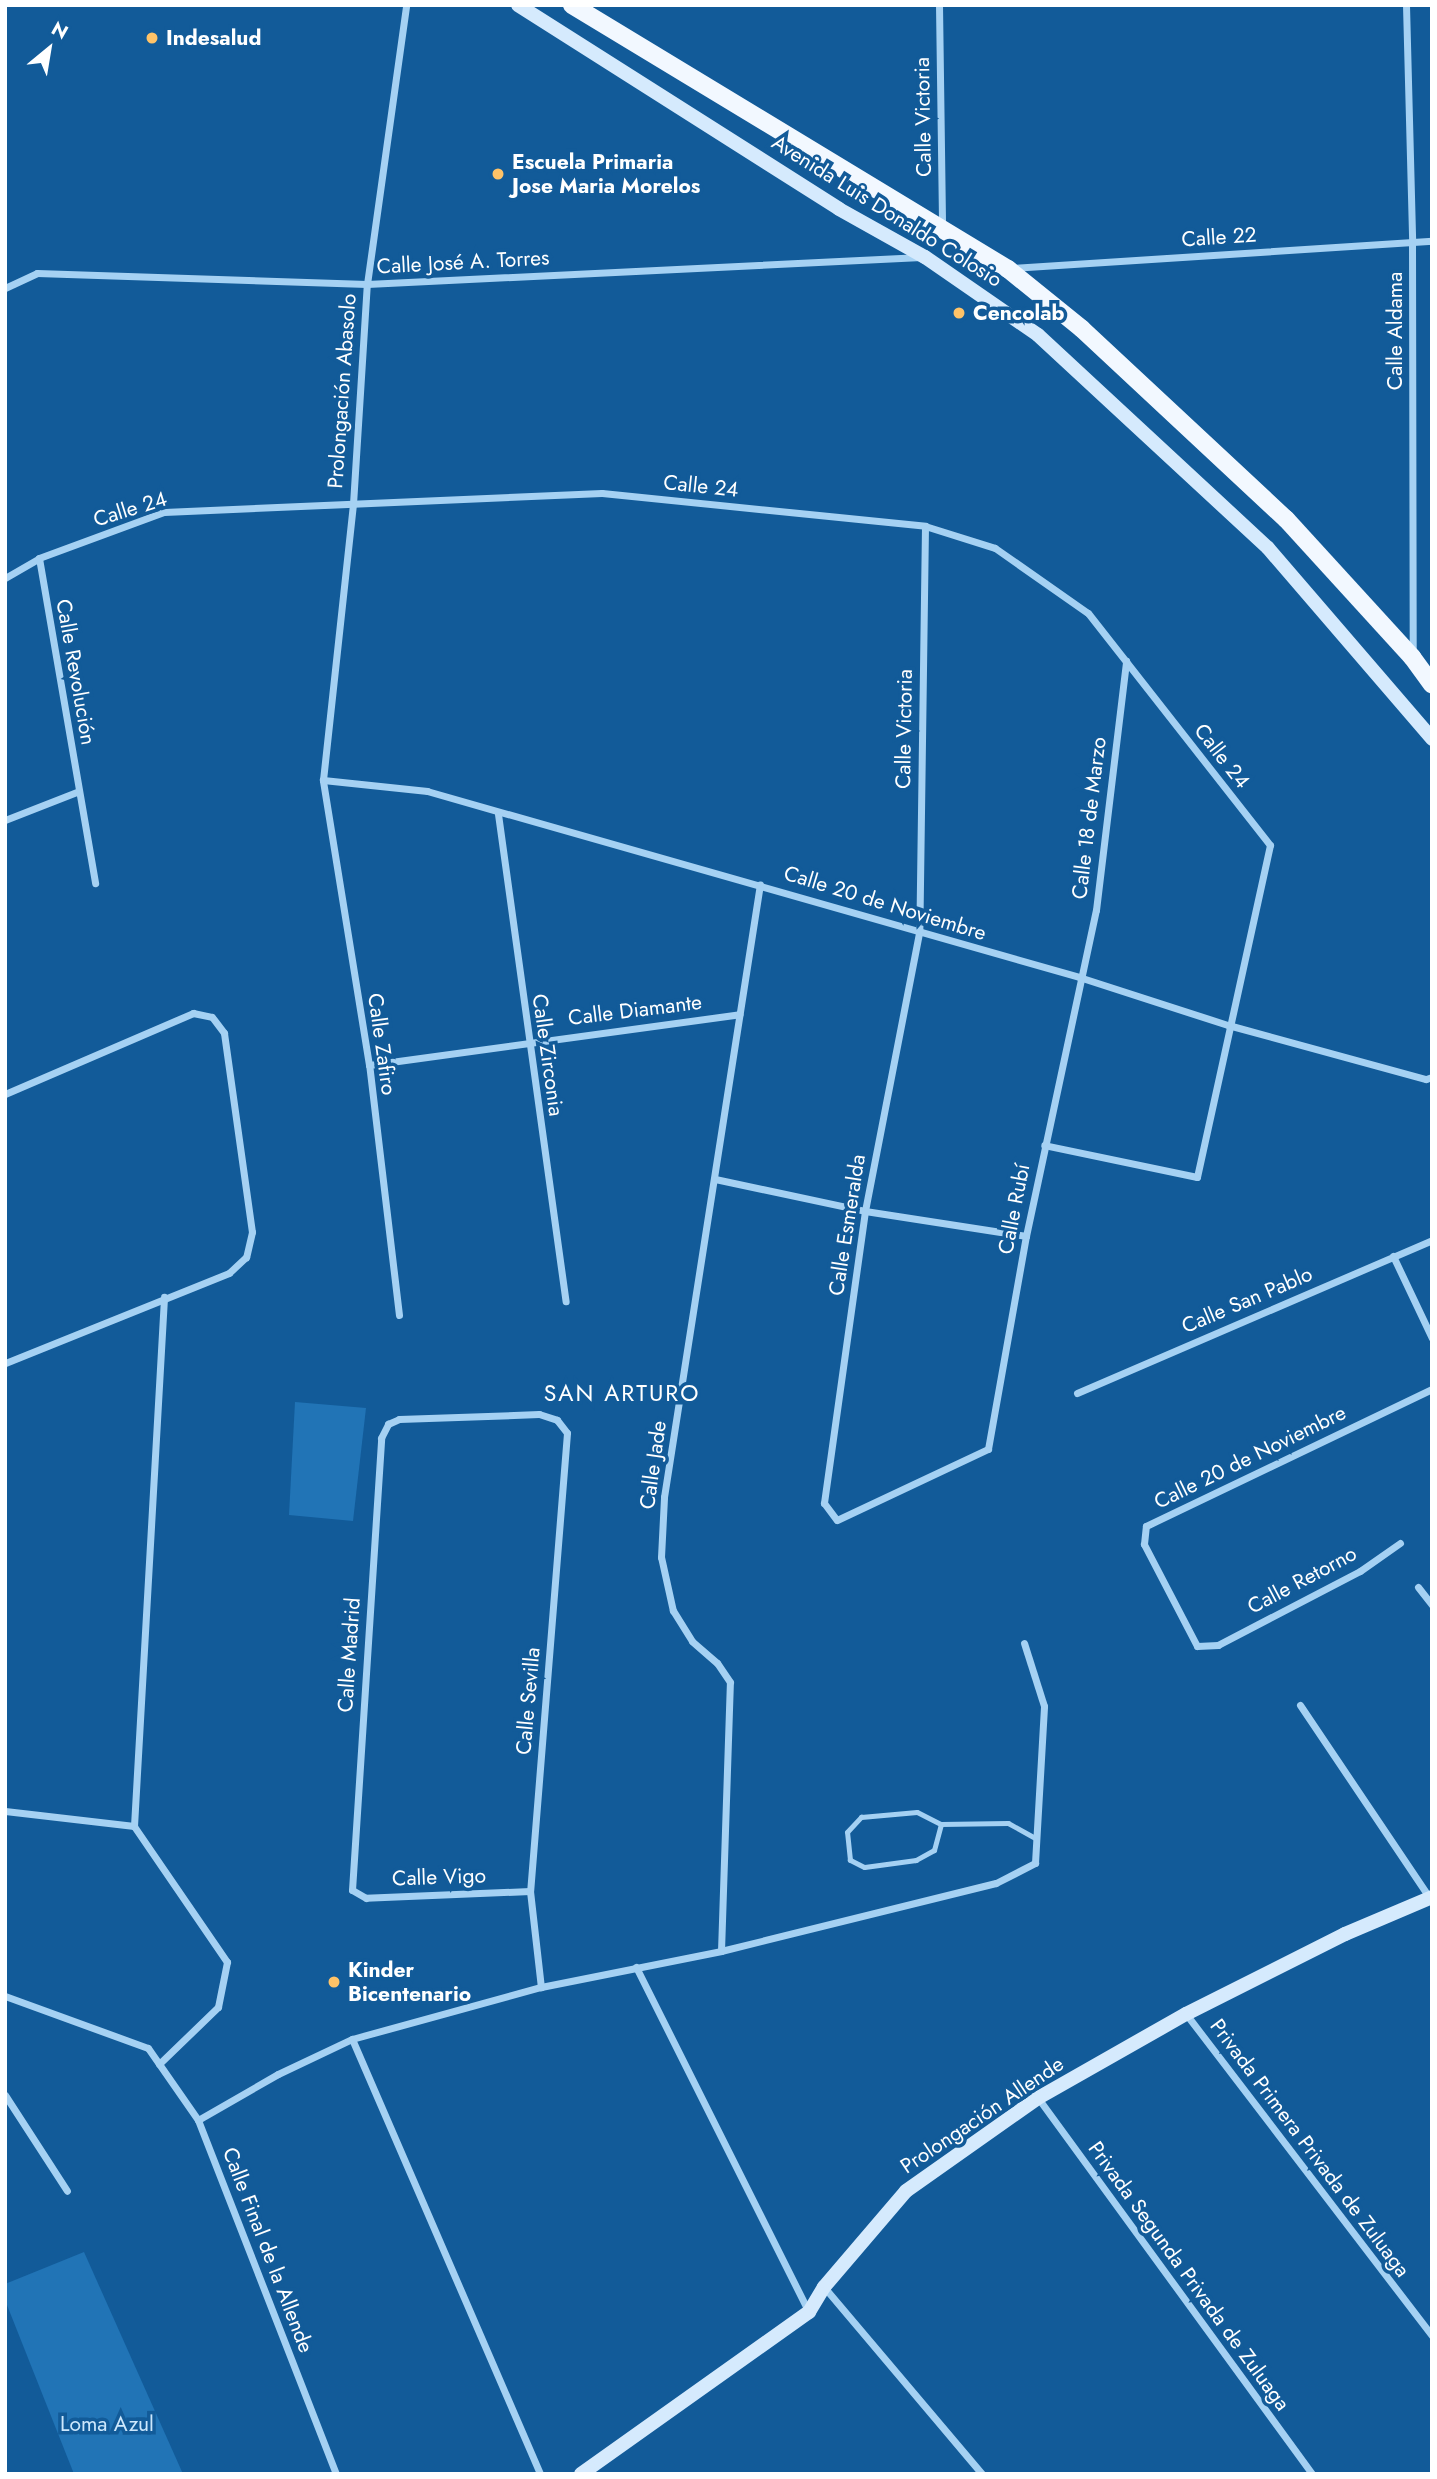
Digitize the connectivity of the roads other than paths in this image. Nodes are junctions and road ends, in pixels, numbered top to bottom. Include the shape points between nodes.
1 (406, 5) edge
2 (518, 5) edge
3 (572, 5) edge
4 (939, 5) edge
5 (1406, 5) edge
6 (942, 229) junction
7 (1432, 241) edge
8 (1412, 242) junction
9 (925, 257) junction
10 (1008, 269) junction
11 (367, 284) junction
12 (5, 288) edge
13 (353, 504) junction
14 (925, 526) junction
15 (39, 558) junction
16 (5, 578) edge
17 (1412, 657) junction
18 (1126, 662) junction
19 (1432, 685) edge
20 (1432, 739) edge
21 (323, 780) junction
22 (79, 791) junction
23 (498, 814) junction
24 (5, 820) edge
25 (95, 883) dead end
26 (760, 884) junction
27 (919, 933) junction
28 (1079, 977) junction
29 (740, 1014) junction
30 (1228, 1025) junction
31 (528, 1041) junction
32 (369, 1065) junction
33 (1432, 1077) edge
34 (5, 1094) edge
35 (1044, 1145) junction
36 (715, 1179) junction
37 (865, 1211) junction
38 (1026, 1236) junction
39 (1432, 1240) edge
40 (1393, 1256) junction
41 (164, 1297) junction
42 (566, 1301) dead end
43 (399, 1315) dead end
44 (1432, 1338) edge
45 (5, 1363) edge
46 (1432, 1389) edge
47 (1077, 1393) dead end
48 (388, 1424) joint
49 (988, 1449) joint
50 (1400, 1543) dead end
51 (1418, 1587) dead end
52 (1432, 1605) edge
53 (1024, 1643) dead end
54 (1218, 1645) joint
55 (1300, 1704) dead end
56 (5, 1811) edge
57 (941, 1824) junction
58 (134, 1826) junction
59 (1037, 1839) junction
60 (352, 1890) joint
61 (530, 1891) junction
62 (1431, 1898) edge
63 (722, 1951) junction
64 (636, 1967) junction
65 (541, 1987) junction
66 (5, 1996) edge
67 (1186, 2014) junction
68 (352, 2039) junction
69 (159, 2064) junction
70 (5, 2095) edge
71 (1038, 2098) junction
72 (198, 2120) junction
73 (67, 2191) dead end
74 (824, 2287) junction
75 (809, 2312) junction
76 (1432, 2336) edge
77 (337, 2474) edge
78 (540, 2474) edge
79 (581, 2474) edge
80 (982, 2474) edge
81 (1312, 2474) edge

1 - 11 street, Prolongación Abasolo
2 - 9 main road, Avenida Luis Donaldo Colosio via 839,209
3 - 6 main road, Avenida Luis Donaldo Colosio
4 - 6 street, Calle Victoria
5 - 8 street, Calle Aldama
6 - 10 main road, Avenida Luis Donaldo Colosio
7 - 8 street, Calle 22
8 - 10 street, Calle 22
8 - 17 street, Calle Aldama
9 - 11 street, Calle José A. Torres
9 - 20 main road, Avenida Luis Donaldo Colosio via 1038,335 1268,548
10 - 17 main road, Avenida Luis Donaldo Colosio via 1082,328 1286,519
11 - 12 street, Calle José A. Torres via 37,273
11 - 13 street, Prolongación Abasolo
13 - 14 street, Calle 24 via 602,493
13 - 15 street, Calle 24 via 164,512
13 - 21 street, Prolongación Abasolo
14 - 18 street, Calle 24 via 995,548 1088,613
14 - 27 street, Calle Victoria
15 - 16 street, Calle 24
15 - 22 street, Calle Revolución
17 - 19 main road, Avenida Luis Donaldo Colosio
18 - 28 street, Calle 18 de Marzo via 1096,910
18 - 30 street, Calle 24 via 1270,845
21 - 23 street, Calle 20 de Noviembre via 427,791
21 - 32 street, Calle Zafiro
22 - 24 street
22 - 25 street, Calle Revolución
23 - 26 street, Calle 20 de Noviembre
23 - 31 street, Calle Zirconia
26 - 27 street, Calle 20 de Noviembre
26 - 29 street, Calle Jade
27 - 28 street, Calle 20 de Noviembre
27 - 37 street, Calle Esmeralda
28 - 30 street, Calle 20 de Noviembre
28 - 35 street, Calle Rubí
29 - 31 street, Calle Diamante
29 - 36 street, Calle Jade
30 - 33 street, Calle 20 de Noviembre
30 - 35 street via 1197,1177
31 - 32 street, Calle Diamante
31 - 42 street, Calle Zirconia
32 - 43 street, Calle Zafiro
34 - 41 street via 193,1013 212,1017 224,1033 252,1233 246,1257 229,1273
35 - 38 street, Calle Rubí
36 - 37 street
36 - 63 street, Calle Jade via 664,1497 661,1557 673,1611 692,1641 717,1662 730,1682
37 - 38 street
37 - 49 street, Calle Esmeralda via 824,1503 837,1520
38 - 49 street, Calle Rubí
39 - 40 street, Calle San Pablo
40 - 44 street
40 - 47 street, Calle San Pablo
41 - 45 street
41 - 58 street
46 - 54 street, Calle 20 de Noviembre via 1146,1526 1144,1544 1197,1646
48 - 60 street, Calle Madrid via 381,1438
48 - 61 street, Calle Sevilla via 399,1419 539,1414 557,1420 567,1433
50 - 54 street, Calle Retorno via 1360,1571
51 - 52 street
53 - 59 street via 1044,1706
55 - 62 street
56 - 58 street
57 - 57 lane via 918,1812 861,1817 847,1832 850,1860 864,1867 916,1860 934,1850
57 - 59 lane via 1008,1823
58 - 69 street via 227,1962 218,2007
59 - 63 street via 1035,1863 996,1882
60 - 61 street, Calle Vigo via 366,1898
61 - 65 street, Calle Sevilla
62 - 67 main road, Prolongación Allende via 1345,1934
63 - 64 street
64 - 65 street
64 - 75 street
65 - 68 street
66 - 69 street, Calle Final de la Allende via 148,2048
67 - 71 main road, Prolongación Allende
67 - 76 street, Privada Primera Privada de Zuluaga
68 - 72 street
68 - 78 street
69 - 72 street, Calle Final de la Allende
70 - 73 street
71 - 74 main road, Prolongación Allende via 906,2191
71 - 81 street, Privada Segunda Privada de Zuluaga
72 - 77 street, Calle Final de la Allende
74 - 75 main road, Prolongación Allende
74 - 80 street
75 - 79 main road, Prolongación Allende

